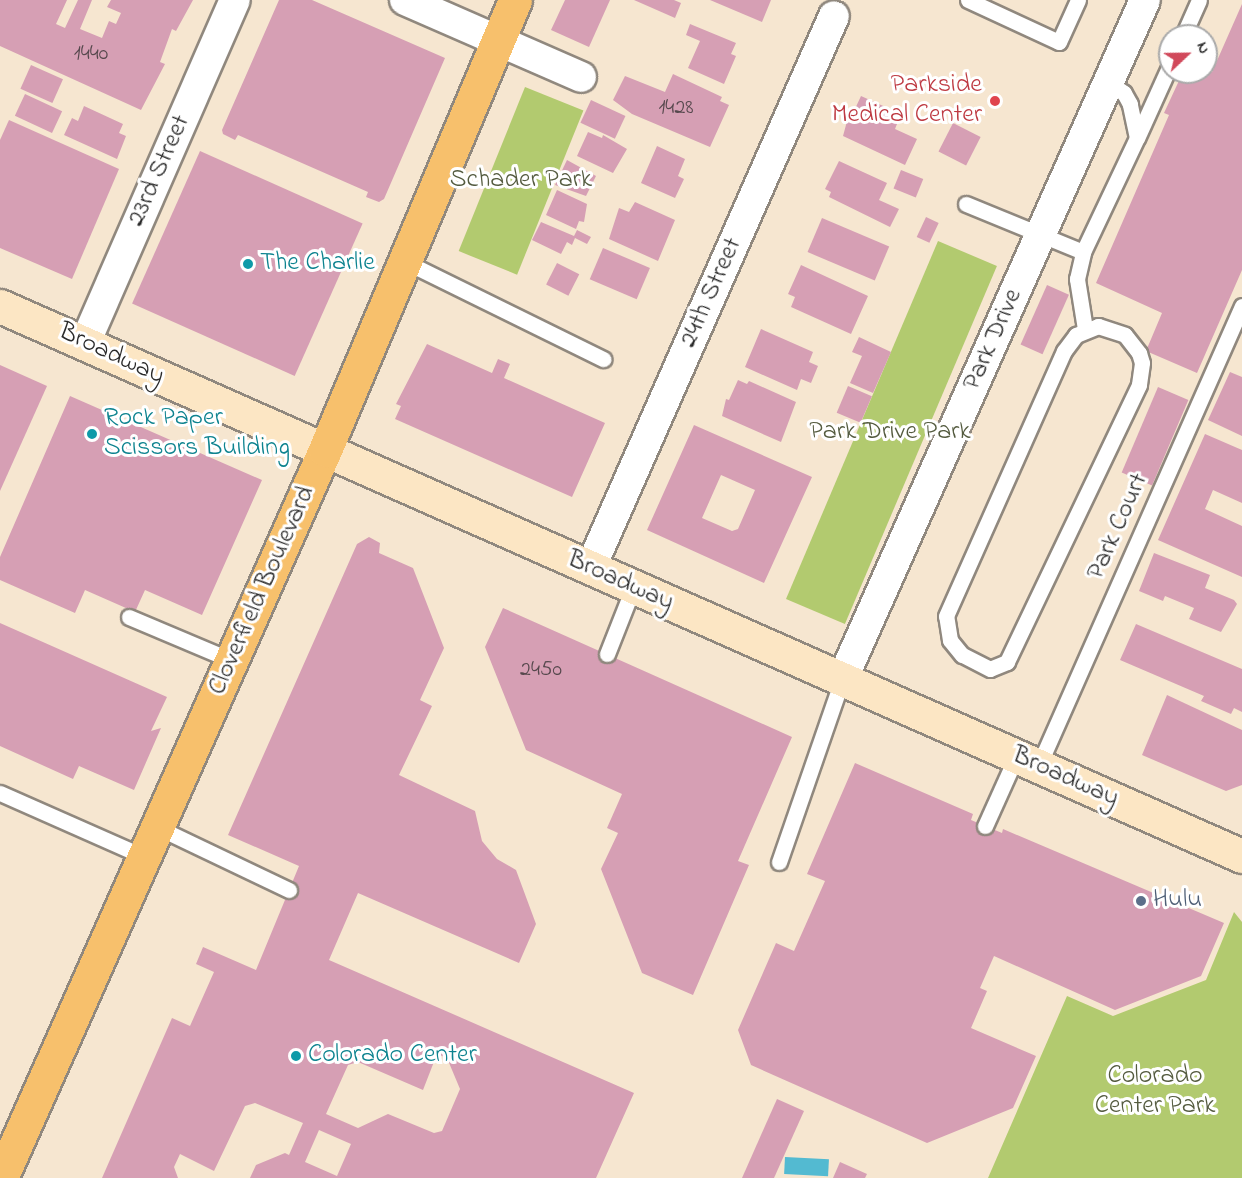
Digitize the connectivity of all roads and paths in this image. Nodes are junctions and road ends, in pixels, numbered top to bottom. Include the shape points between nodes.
1 (235, 0) edge
2 (405, 0) edge
3 (515, 0) edge
4 (968, 0) edge
5 (1078, 0) edge
6 (1145, 0) edge
7 (1199, 0) edge
8 (834, 16) dead end
9 (1188, 24) edge
10 (498, 40) junction
11 (581, 77) dead end
12 (1108, 82) junction
13 (1161, 84) edge
14 (1137, 138) junction
15 (966, 204) dead end
16 (1041, 237) junction
17 (1083, 252) junction
18 (406, 262) junction
19 (0, 306) edge
20 (1242, 306) edge
21 (1085, 329) junction
22 (85, 343) junction
23 (603, 359) dead end
24 (326, 450) junction
25 (590, 569) junction
26 (633, 588) junction
27 (129, 617) dead end
28 (607, 654) dead end
29 (232, 661) junction
30 (842, 680) junction
31 (1027, 762) junction
32 (0, 793) edge
33 (985, 826) dead end
34 (152, 843) junction
35 (1242, 856) edge
36 (779, 862) dead end
37 (289, 890) dead end
38 (1, 1178) edge

1 - 22 street, 23rd Street
2 - 10 street
3 - 10 main road, Cloverfield Boulevard
4 - 5 lane via 1059,42
6 - 12 street, Park Drive
7 - 9 lane
8 - 25 street, 24th Street
10 - 11 street
10 - 18 main road, Cloverfield Boulevard
12 - 14 lane via 1124,93 1130,104
12 - 16 street, Park Drive
13 - 14 lane
14 - 17 lane
15 - 16 lane
16 - 17 lane
16 - 30 street, Park Drive
17 - 21 lane via 1077,279
18 - 23 lane
18 - 24 main road, Cloverfield Boulevard
19 - 22 street, Broadway
20 - 31 lane, Park Court
21 - 21 lane via 1064,351 946,616 950,640 962,655 990,669 1007,662 1139,385 1142,363 1125,335 1098,326
22 - 24 street, Broadway
24 - 25 street, Broadway
24 - 29 main road, Cloverfield Boulevard
25 - 26 street, Broadway
26 - 28 lane
26 - 30 street, Broadway
27 - 29 lane
29 - 34 main road, Cloverfield Boulevard
30 - 31 street, Broadway
30 - 36 lane
31 - 33 lane, Park Court
31 - 35 street, Broadway
32 - 34 lane
34 - 37 lane
34 - 38 main road, Cloverfield Boulevard

